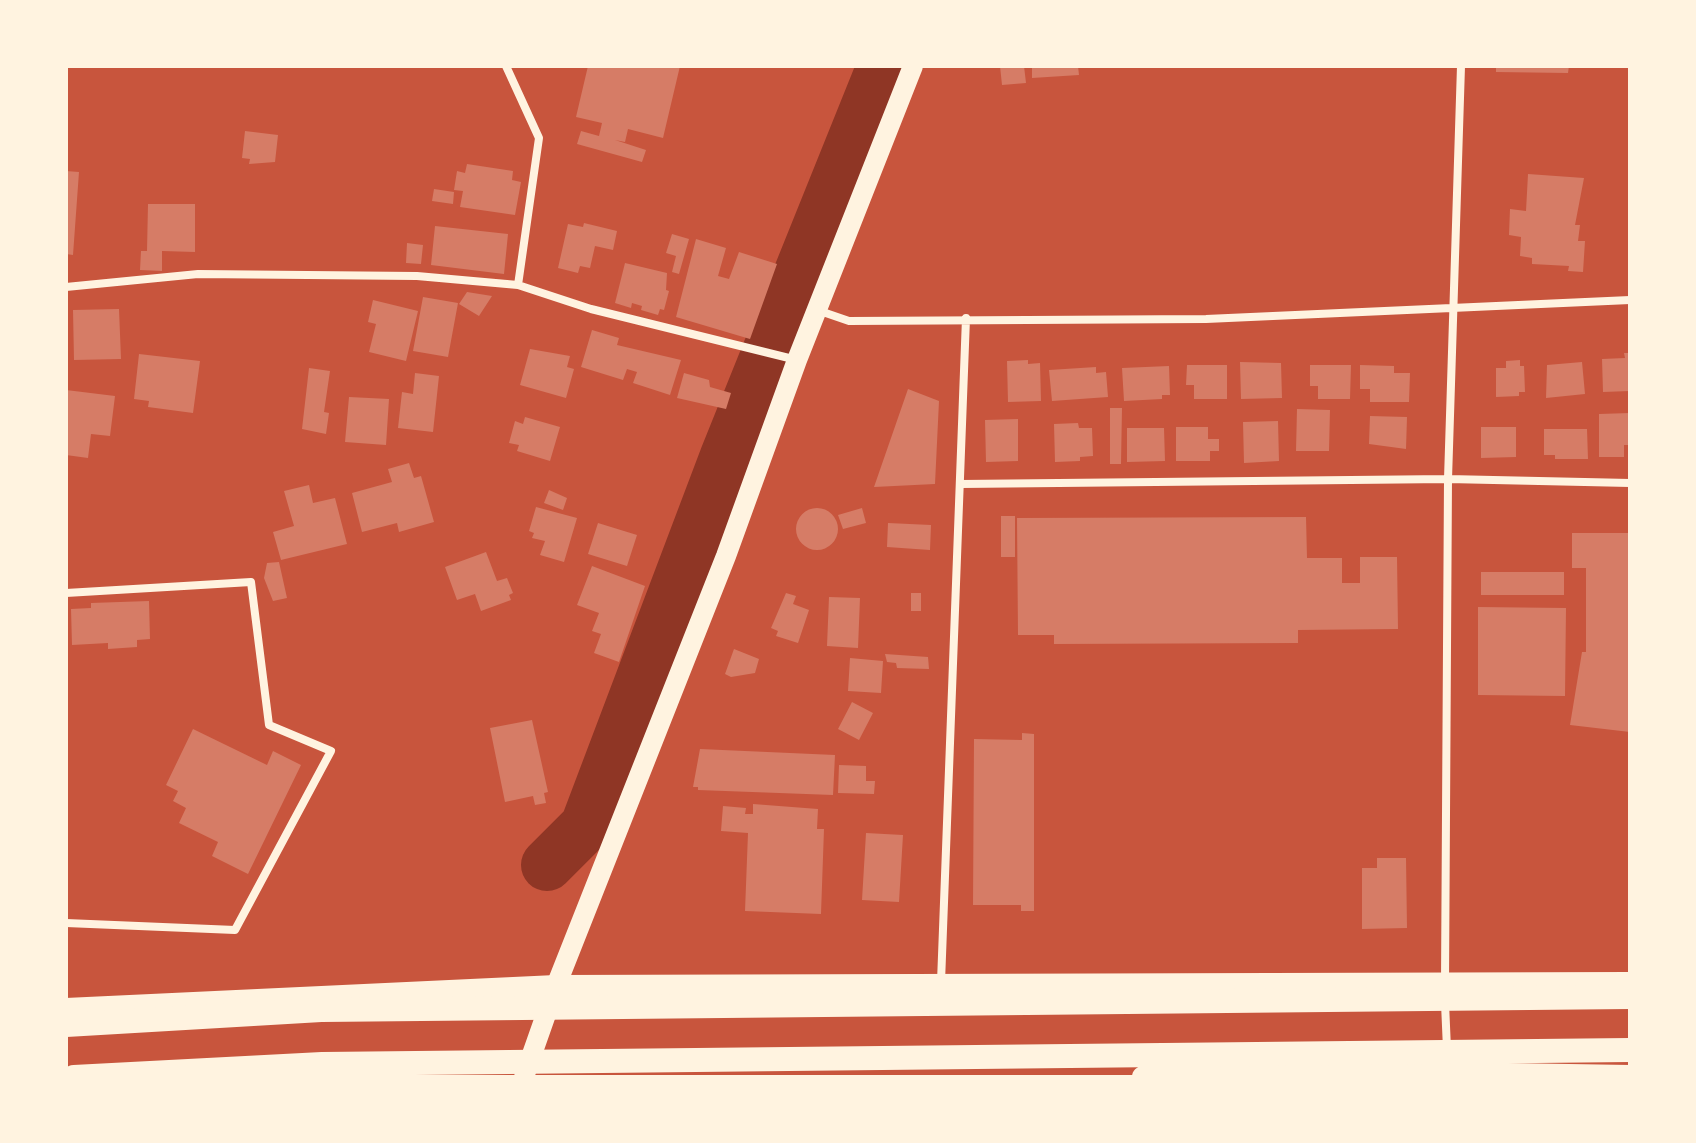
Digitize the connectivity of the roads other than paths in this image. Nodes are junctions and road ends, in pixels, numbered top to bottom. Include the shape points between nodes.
1 (506, 66) edge
2 (913, 66) edge
3 (1461, 66) edge
4 (518, 285) junction
5 (66, 287) edge
6 (1630, 300) edge
7 (1452, 308) junction
8 (817, 310) junction
9 (966, 318) junction
10 (797, 360) junction
11 (1448, 479) junction
12 (1630, 483) edge
13 (961, 484) junction
14 (66, 593) edge
15 (66, 923) edge
16 (1445, 981) junction
17 (941, 982) junction
18 (1630, 983) edge
19 (556, 986) junction
20 (1630, 997) edge
21 (66, 1009) edge
22 (66, 1025) edge
23 (1630, 1050) edge
24 (1447, 1075) edge
25 (1630, 1076) edge
26 (74, 1077) edge
27 (524, 1077) edge
28 (1143, 1077) edge

1 - 4 street via 539,138
2 - 8 main road
3 - 7 street
4 - 5 street via 417,276 198,274
4 - 10 street via 591,309
6 - 7 street
7 - 9 street via 1206,319
7 - 11 street
8 - 9 street via 849,321
8 - 10 main road
9 - 13 street
10 - 19 main road via 726,556
11 - 12 street
11 - 13 street
11 - 16 street
13 - 17 street
14 - 15 street via 251,582 269,725 331,751 235,930
16 - 17 highway
16 - 18 highway
16 - 24 street
17 - 19 highway
19 - 21 highway
19 - 27 main road
20 - 22 highway via 321,1010
23 - 26 highway via 322,1064
24 - 25 highway
24 - 28 highway

